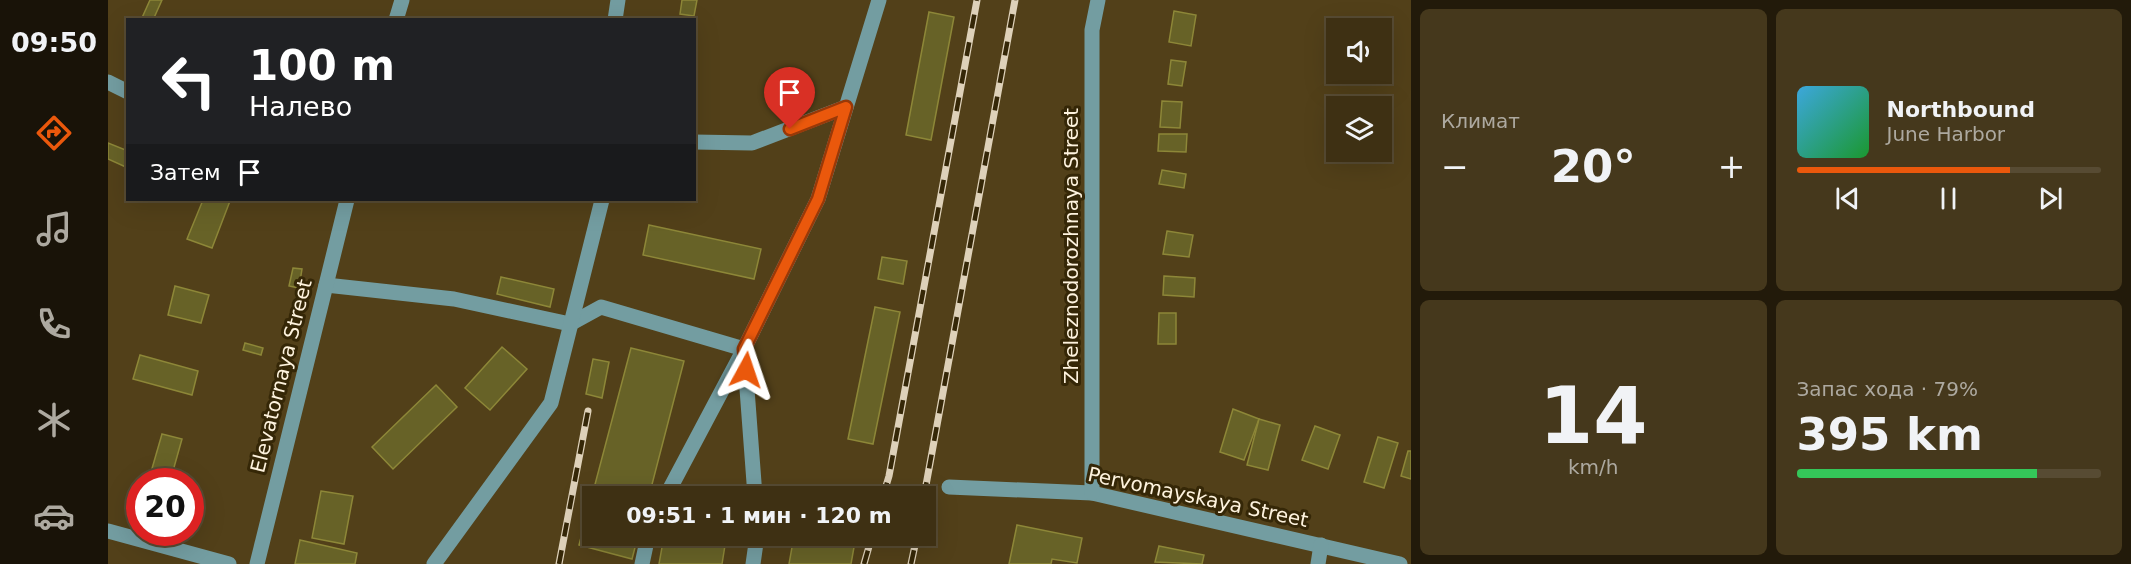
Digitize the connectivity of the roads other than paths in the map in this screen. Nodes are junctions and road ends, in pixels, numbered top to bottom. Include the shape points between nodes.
1 (402, 0) edge
2 (618, 0) edge
3 (879, 0) edge
4 (1098, 0) edge
5 (397, 18) edge
6 (615, 18) edge
7 (108, 82) edge
8 (126, 91) edge
9 (846, 107) junction
10 (696, 142) edge
11 (345, 201) edge
12 (602, 201) edge
13 (326, 285) junction
14 (570, 324) junction
15 (744, 349) junction
16 (671, 486) edge
17 (754, 486) edge
18 (949, 487) dead end
19 (1092, 493) junction
20 (108, 531) edge
21 (1322, 545) junction
22 (646, 546) edge
23 (756, 546) edge
24 (229, 564) edge
25 (257, 564) edge
26 (434, 564) edge
27 (642, 564) edge
28 (753, 564) edge
29 (1318, 564) edge
30 (1400, 564) edge

1 - 5 street
2 - 6 street
3 - 9 street
4 - 19 street, Zheleznodorozhnaya Street via 1092,30
7 - 8 street
9 - 10 street via 752,143
9 - 15 street via 818,199
11 - 13 street, Elevatornaya Street
12 - 14 street
13 - 14 street via 454,299
13 - 25 street, Elevatornaya Street
14 - 15 street via 601,307
14 - 26 street via 551,403
15 - 16 street
15 - 17 street
18 - 19 street, Pervomayskaya Street
19 - 21 street, Pervomayskaya Street
20 - 24 street
21 - 29 street
21 - 30 street, Pervomayskaya Street
22 - 27 street
23 - 28 street

